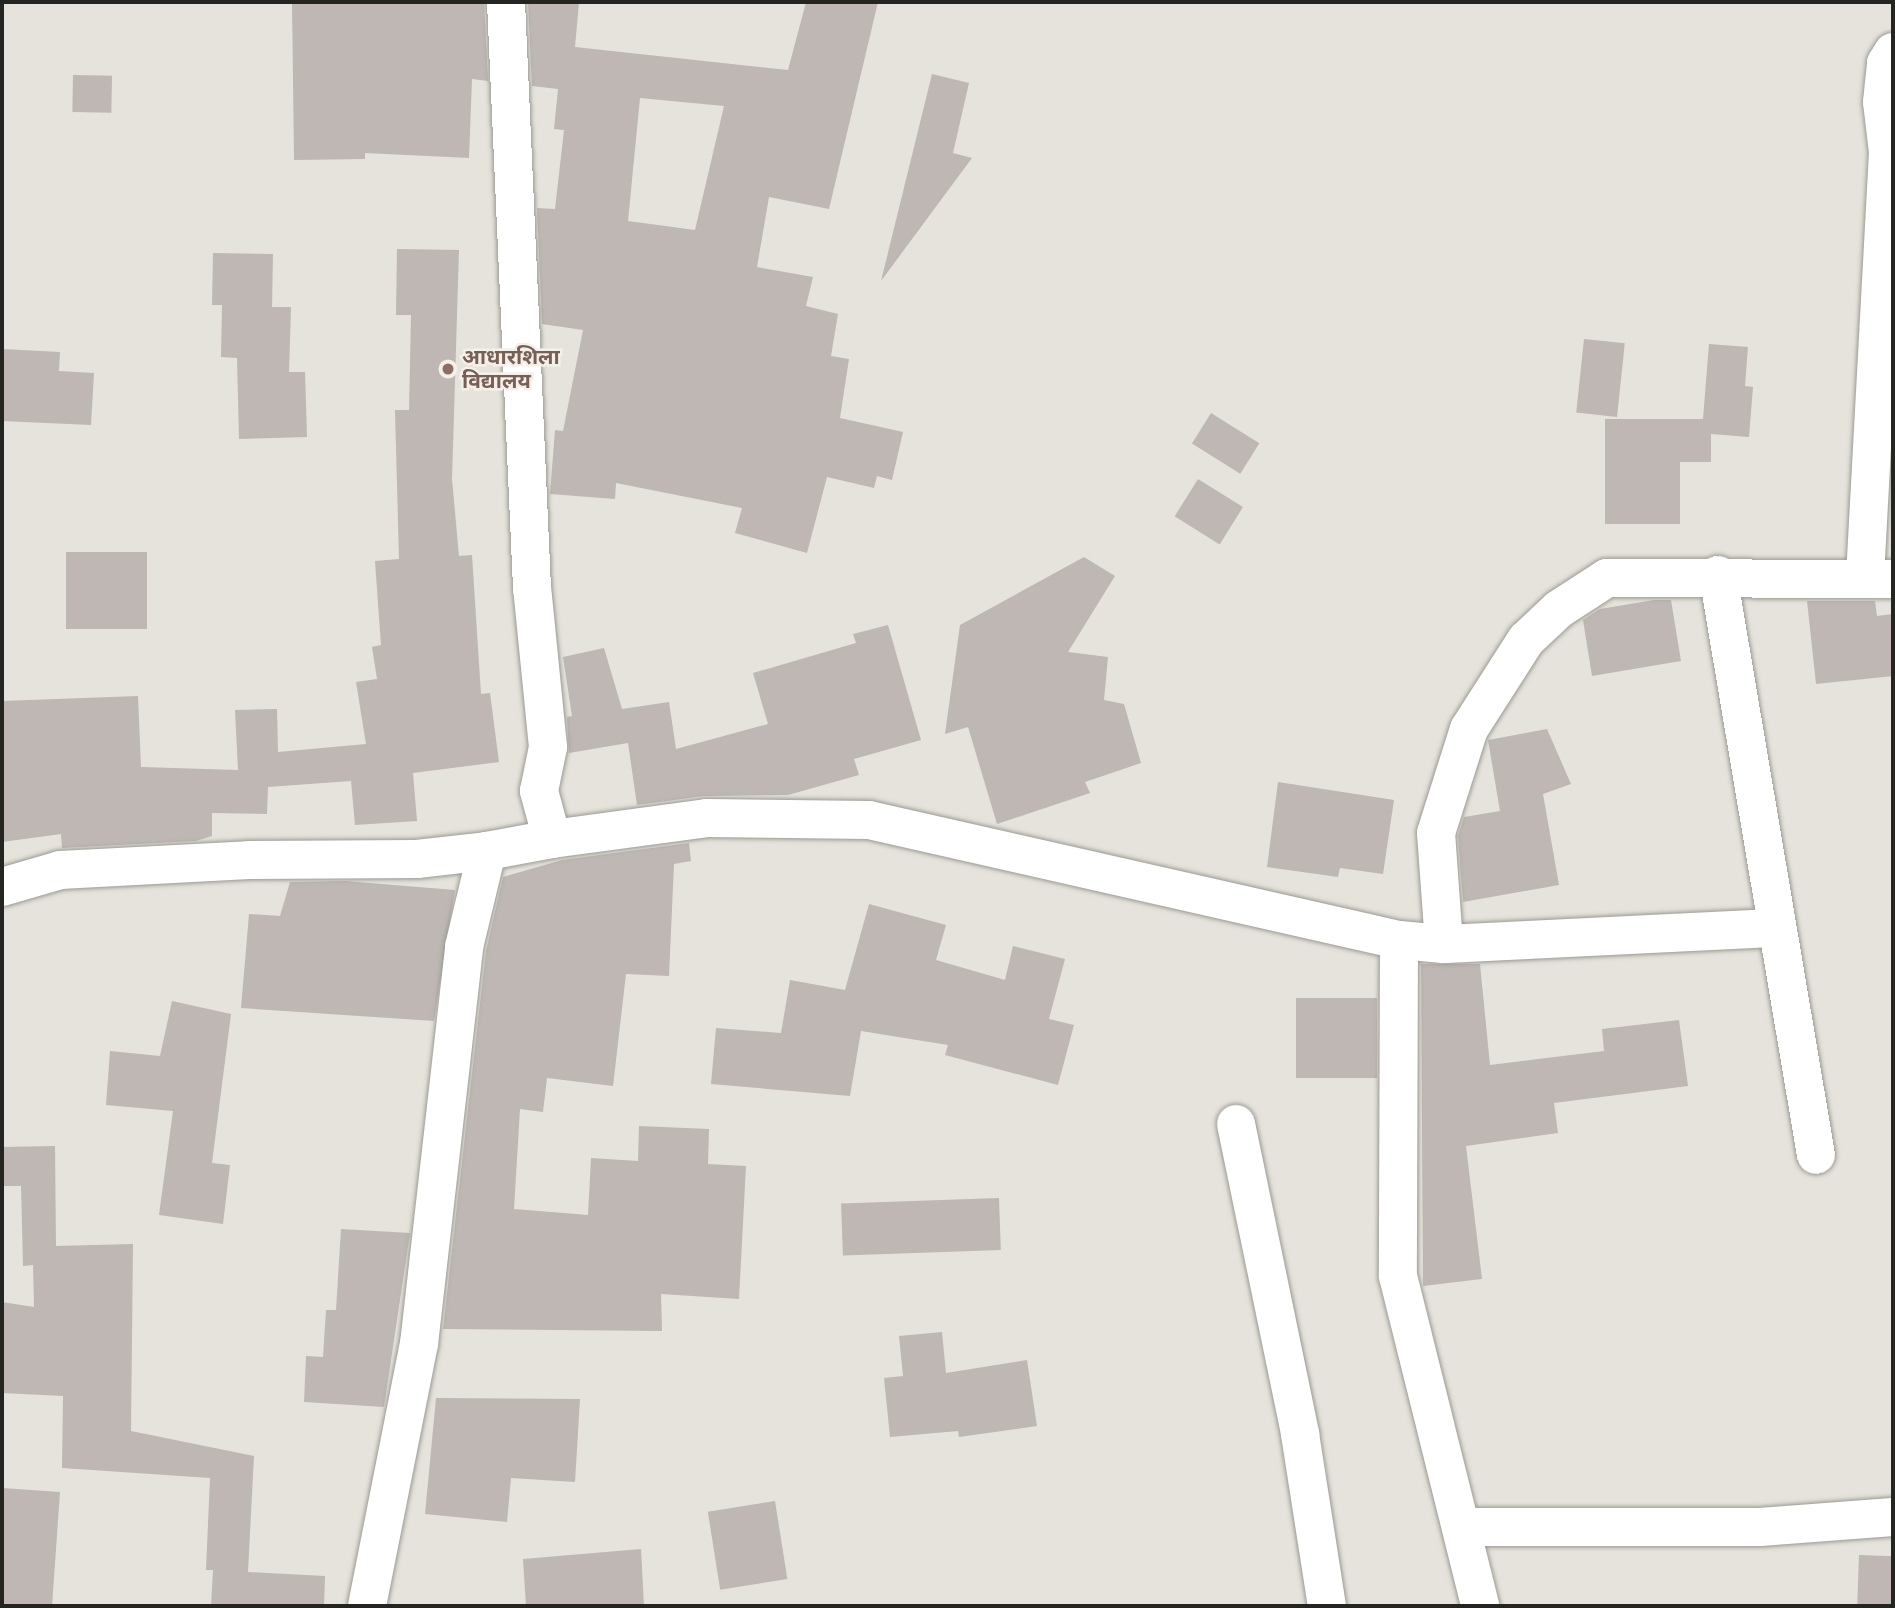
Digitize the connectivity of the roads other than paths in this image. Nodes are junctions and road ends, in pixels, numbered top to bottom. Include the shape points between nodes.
1 (506, 2) edge
2 (1893, 52) edge
3 (1718, 575) junction
4 (1879, 578) edge
5 (552, 839) junction
6 (488, 851) junction
7 (2, 887) edge
8 (1775, 928) junction
9 (1399, 940) junction
10 (1444, 944) junction
11 (1237, 1124) dead end
12 (1816, 1155) dead end
13 (1893, 1517) edge
14 (1461, 1527) junction
15 (368, 1606) edge
16 (1327, 1606) edge
17 (1480, 1606) edge

1 - 5 street via 532,588 548,747 539,790
2 - 4 street via 1886,63 1882,102 1888,152
3 - 4 street
3 - 8 street
3 - 10 street via 1606,578 1559,609 1525,640 1469,729 1436,833
5 - 6 street
5 - 9 street via 707,818 869,820
6 - 7 street via 417,859 248,860 60,870
6 - 15 street via 464,947 419,1344
8 - 10 street
8 - 12 street
9 - 10 street
9 - 14 street via 1398,1276
11 - 16 street via 1300,1434
13 - 14 street via 1760,1527
14 - 17 street

